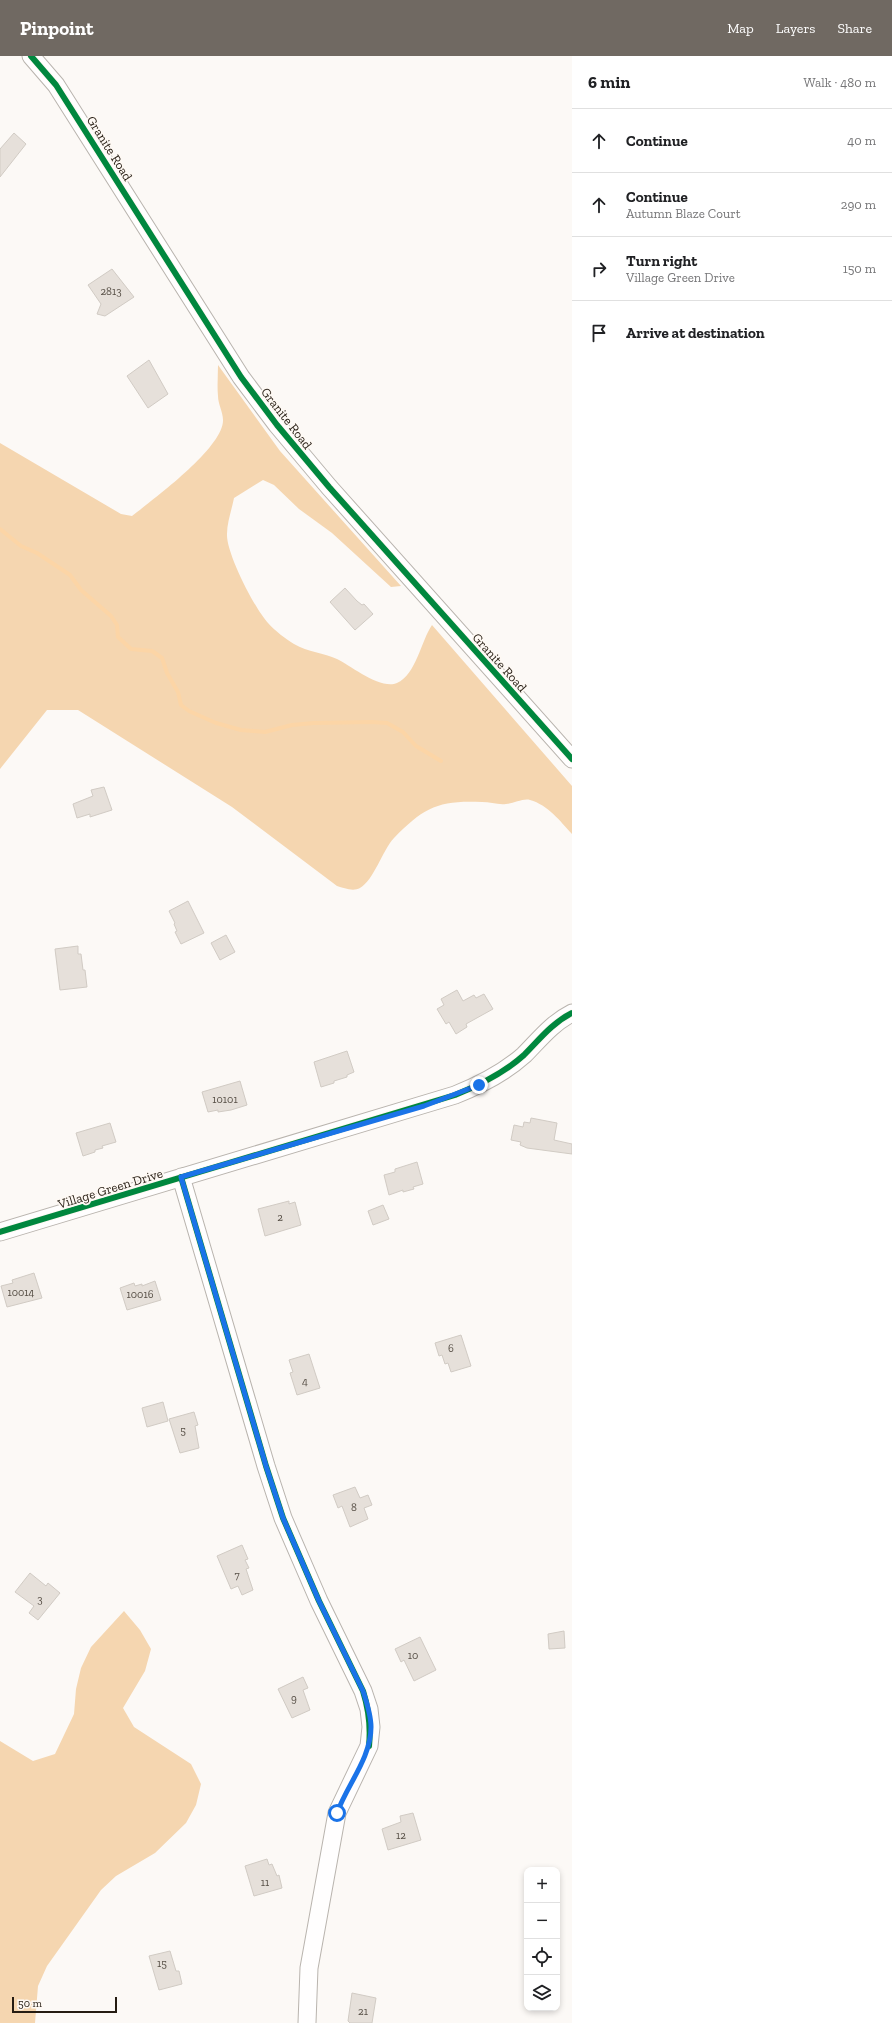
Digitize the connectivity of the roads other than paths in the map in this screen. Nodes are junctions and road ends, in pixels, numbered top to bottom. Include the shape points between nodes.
1 (31, 56) edge
2 (572, 759) edge
3 (572, 1013) edge
4 (181, 1177) junction
5 (0, 1232) edge
6 (307, 2023) edge

1 - 2 street, Granite Road via 56,85 241,377 277,425 334,493
3 - 4 street, Village Green Drive via 553,1025 523,1056 502,1072 455,1095
4 - 5 street, Village Green Drive
4 - 6 street via 283,1518 299,1559 363,1691 369,1709 369,1746 337,1813 309,1968

